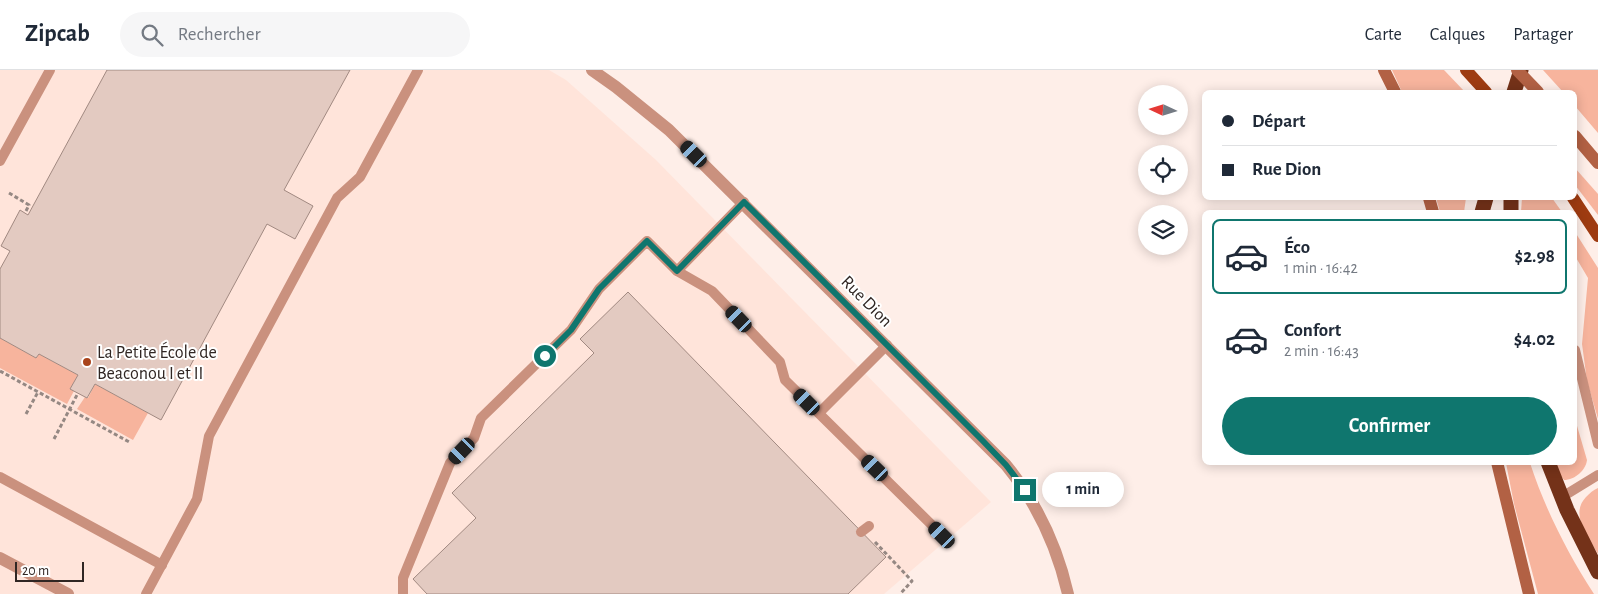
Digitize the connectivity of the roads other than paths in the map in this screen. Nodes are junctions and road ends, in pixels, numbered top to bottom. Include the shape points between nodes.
1 (50, 70) edge
2 (418, 70) edge
3 (592, 70) edge
4 (1384, 70) edge
5 (1469, 73) edge
6 (1517, 82) edge
7 (1394, 90) edge
8 (1484, 90) edge
9 (1534, 90) edge
10 (1577, 138) edge
11 (0, 161) edge
12 (1598, 163) edge
13 (1574, 200) edge
14 (744, 202) junction
15 (1598, 236) edge
16 (677, 271) junction
17 (886, 345) junction
18 (1577, 358) edge
19 (819, 413) junction
20 (1598, 444) edge
21 (1498, 465) edge
22 (1549, 465) edge
23 (1598, 475) edge
24 (0, 477) edge
25 (1562, 497) junction
26 (942, 535) dead end
27 (0, 558) edge
28 (162, 565) junction
29 (1598, 572) edge
30 (68, 594) edge
31 (146, 594) edge
32 (403, 594) edge
33 (1068, 594) edge
34 (1529, 594) edge

1 - 11 lane
2 - 28 lane via 360,177 337,198 209,436 197,499
3 - 14 street, Rue Dion via 670,130
4 - 7 main road
5 - 8 main road
6 - 9 main road, bridge
10 - 12 main road
13 - 15 main road
14 - 16 lane
14 - 17 street, Rue Dion
16 - 19 lane via 712,291 780,362 785,380
16 - 32 lane via 647,241 599,289 571,330 481,418 474,438 450,463 403,578
17 - 19 lane
17 - 33 street, Rue Dion via 1019,481 1050,534
18 - 20 lane
19 - 26 lane
21 - 34 main road
22 - 25 highway
23 - 25 lane
24 - 28 lane
25 - 29 highway
27 - 30 street
28 - 31 lane

